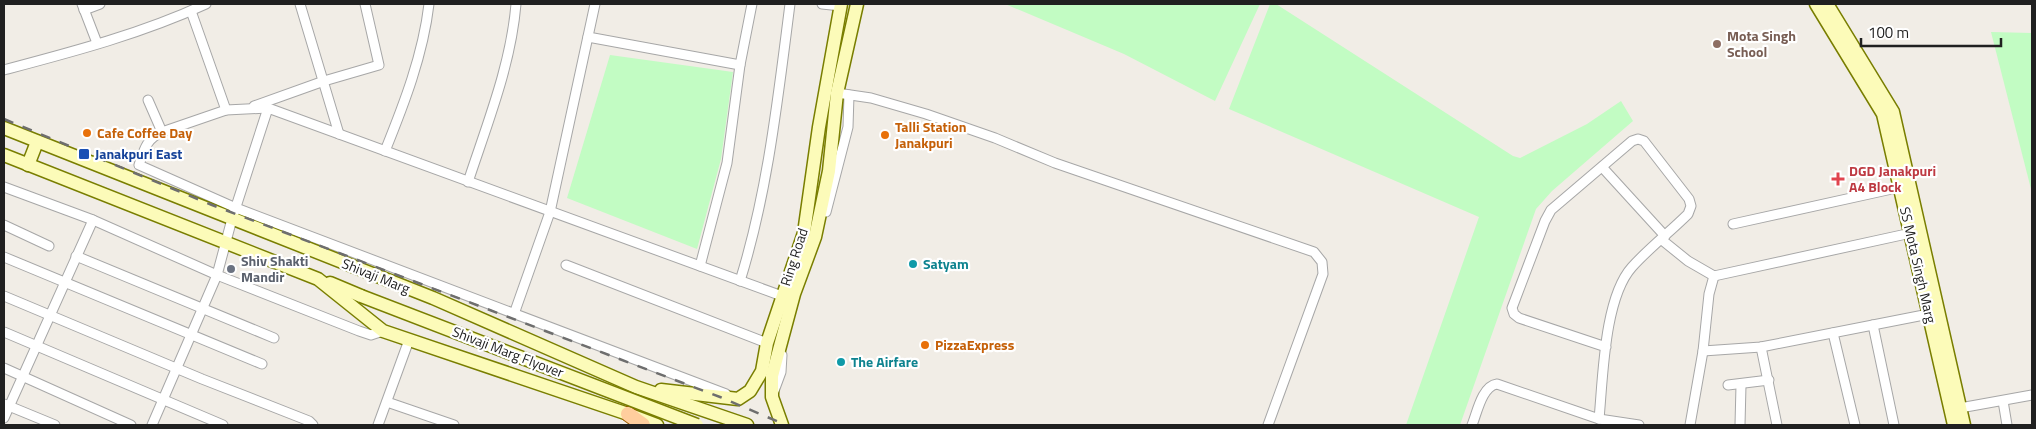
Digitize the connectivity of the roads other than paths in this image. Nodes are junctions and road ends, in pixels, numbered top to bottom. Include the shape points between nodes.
1 (100, 4) edge
2 (206, 4) edge
3 (300, 4) edge
4 (365, 4) edge
5 (429, 4) edge
6 (516, 4) edge
7 (595, 4) edge
8 (752, 4) edge
9 (790, 4) edge
10 (822, 4) edge
11 (857, 4) edge
12 (1816, 4) edge
13 (1827, 4) edge
14 (841, 5) edge
15 (83, 7) edge
16 (191, 11) junction
17 (588, 37) junction
18 (97, 44) junction
19 (740, 65) junction
20 (4, 70) edge
21 (324, 81) junction
22 (843, 94) junction
23 (148, 100) dead end
24 (248, 108) junction
25 (268, 108) junction
26 (226, 110) junction
27 (4, 128) edge
28 (162, 132) junction
29 (339, 134) junction
30 (36, 142) junction
31 (385, 151) junction
32 (4, 155) edge
33 (28, 165) junction
34 (1602, 167) junction
35 (145, 168) junction
36 (141, 182) junction
37 (468, 182) junction
38 (1901, 187) junction
39 (5, 190) edge
40 (550, 212) junction
41 (234, 213) junction
42 (93, 220) junction
43 (1733, 224) dead end
44 (4, 225) edge
45 (1911, 233) junction
46 (1664, 238) junction
47 (226, 243) junction
48 (49, 246) dead end
49 (76, 256) junction
50 (4, 257) edge
51 (566, 265) dead end
52 (700, 266) junction
53 (218, 275) junction
54 (1714, 276) junction
55 (318, 279) junction
56 (740, 281) junction
57 (64, 283) junction
58 (4, 296) edge
59 (782, 296) junction
60 (203, 309) junction
61 (1934, 312) junction
62 (514, 314) junction
63 (49, 316) junction
64 (1873, 325) junction
65 (383, 331) junction
66 (4, 332) edge
67 (1832, 333) junction
68 (191, 335) junction
69 (274, 338) dead end
70 (409, 340) junction
71 (767, 343) junction
72 (36, 345) junction
73 (1606, 347) junction
74 (1762, 347) junction
75 (1703, 351) junction
76 (262, 364) dead end
77 (4, 368) edge
78 (177, 368) junction
79 (767, 374) junction
80 (23, 376) junction
81 (1768, 380) junction
82 (1728, 385) dead end
83 (1741, 385) junction
84 (636, 387) junction
85 (772, 394) junction
86 (2032, 395) edge
87 (738, 399) junction
88 (163, 400) junction
89 (2003, 401) junction
90 (386, 402) junction
91 (7, 405) edge
92 (1960, 408) junction
93 (628, 414) junction
94 (4, 418) edge
95 (1599, 419) junction
96 (55, 425) edge
97 (131, 425) edge
98 (152, 425) edge
99 (223, 425) edge
100 (314, 425) edge
101 (378, 425) edge
102 (454, 425) edge
103 (643, 425) edge
104 (656, 425) edge
105 (697, 425) edge
106 (747, 425) edge
107 (782, 425) edge
108 (1268, 425) edge
109 (1472, 425) edge
110 (1639, 425) edge
111 (1690, 425) edge
112 (1740, 425) edge
113 (1777, 425) edge
114 (1855, 425) edge
115 (1894, 425) edge
116 (1954, 425) edge
117 (1964, 425) edge
118 (2007, 425) edge

1 - 15 street
2 - 16 street
3 - 21 street
4 - 21 street via 379,65
5 - 31 street via 410,88
6 - 37 street via 507,62
7 - 17 street
8 - 19 street
9 - 56 street via 774,133 755,232
10 - 14 street
11 - 22 main road, Ring Road
12 - 38 main road, SS Mota Singh Marg via 1883,114
13 - 61 main road, SS Mota Singh Marg via 1893,112
14 - 59 main road, Ring Road via 804,233
15 - 18 street
16 - 18 street
16 - 26 street
17 - 19 street
17 - 40 street
18 - 20 street
19 - 52 street via 727,163
21 - 24 street
21 - 29 street
22 - 79 main road, Ring Road via 815,237
22 - 85 street via 848,127 818,247 798,295 783,348 781,372
22 - 108 street via 871,98 926,114 1064,166 1314,252 1322,262 1323,274
23 - 28 street
24 - 25 street
24 - 26 street
25 - 29 street
25 - 41 street
26 - 28 street
27 - 30 main road, Shivaji Marg
28 - 35 street via 146,143 139,165
29 - 31 street
30 - 33 main road
30 - 36 main road, Shivaji Marg
31 - 37 street
32 - 33 main road, Shivaji Marg
33 - 47 main road, Shivaji Marg
34 - 46 street
34 - 46 street via 1632,141 1644,141 1692,206
34 - 73 street via 1551,210 1512,308 1519,318
35 - 36 street
35 - 41 street
36 - 41 main road, Shivaji Marg
37 - 40 street
38 - 43 street
38 - 45 main road, SS Mota Singh Marg
39 - 42 street
40 - 52 street
40 - 62 street
41 - 47 street
41 - 62 street
41 - 84 main road, Shivaji Marg
42 - 49 street
42 - 53 street
44 - 48 street
45 - 54 street
45 - 61 main road, SS Mota Singh Marg
46 - 54 street via 1688,261
46 - 73 street via 1632,267 1622,281
47 - 53 street
47 - 55 main road, Shivaji Marg
49 - 57 street
49 - 60 street
50 - 57 street
51 - 71 street
52 - 56 street
53 - 60 street
53 - 65 street via 359,331 371,335
54 - 75 street
55 - 65 main road, Shivaji Marg
55 - 105 main road, Shivaji Marg Flyover, bridge
56 - 59 street
57 - 63 street
57 - 68 street
58 - 63 street
59 - 71 main road, Ring Road
60 - 68 street
60 - 69 street
61 - 64 street
61 - 92 main road, SS Mota Singh Marg
61 - 116 main road, SS Mota Singh Marg
62 - 87 street
63 - 72 street
63 - 78 street
64 - 67 street
64 - 115 street
65 - 70 main road, Shivaji Marg
66 - 72 street
67 - 74 street
67 - 114 street
68 - 76 street
68 - 78 street
70 - 90 street
70 - 93 main road, Shivaji Marg
71 - 79 main road, Ring Road
72 - 80 street
72 - 88 street
73 - 95 street
74 - 75 street
74 - 81 street
75 - 111 street
77 - 80 street
78 - 88 street
78 - 100 street
79 - 85 main road, Ring Road
79 - 87 main road, Ring Road
80 - 91 street
80 - 97 street
81 - 83 street
81 - 113 street
82 - 83 street
83 - 112 street
84 - 87 main road
84 - 93 main road via 625,389 619,396 619,404
84 - 106 main road, Shivaji Marg
85 - 107 main road, Ring Road
86 - 89 street
88 - 98 street
88 - 99 street
89 - 92 street
89 - 118 street
90 - 101 street
90 - 102 street
91 - 94 street
91 - 96 street
92 - 117 main road, SS Mota Singh Marg
93 - 103 main road
93 - 104 main road, Shivaji Marg
95 - 109 street via 1497,384 1486,390
95 - 110 street

